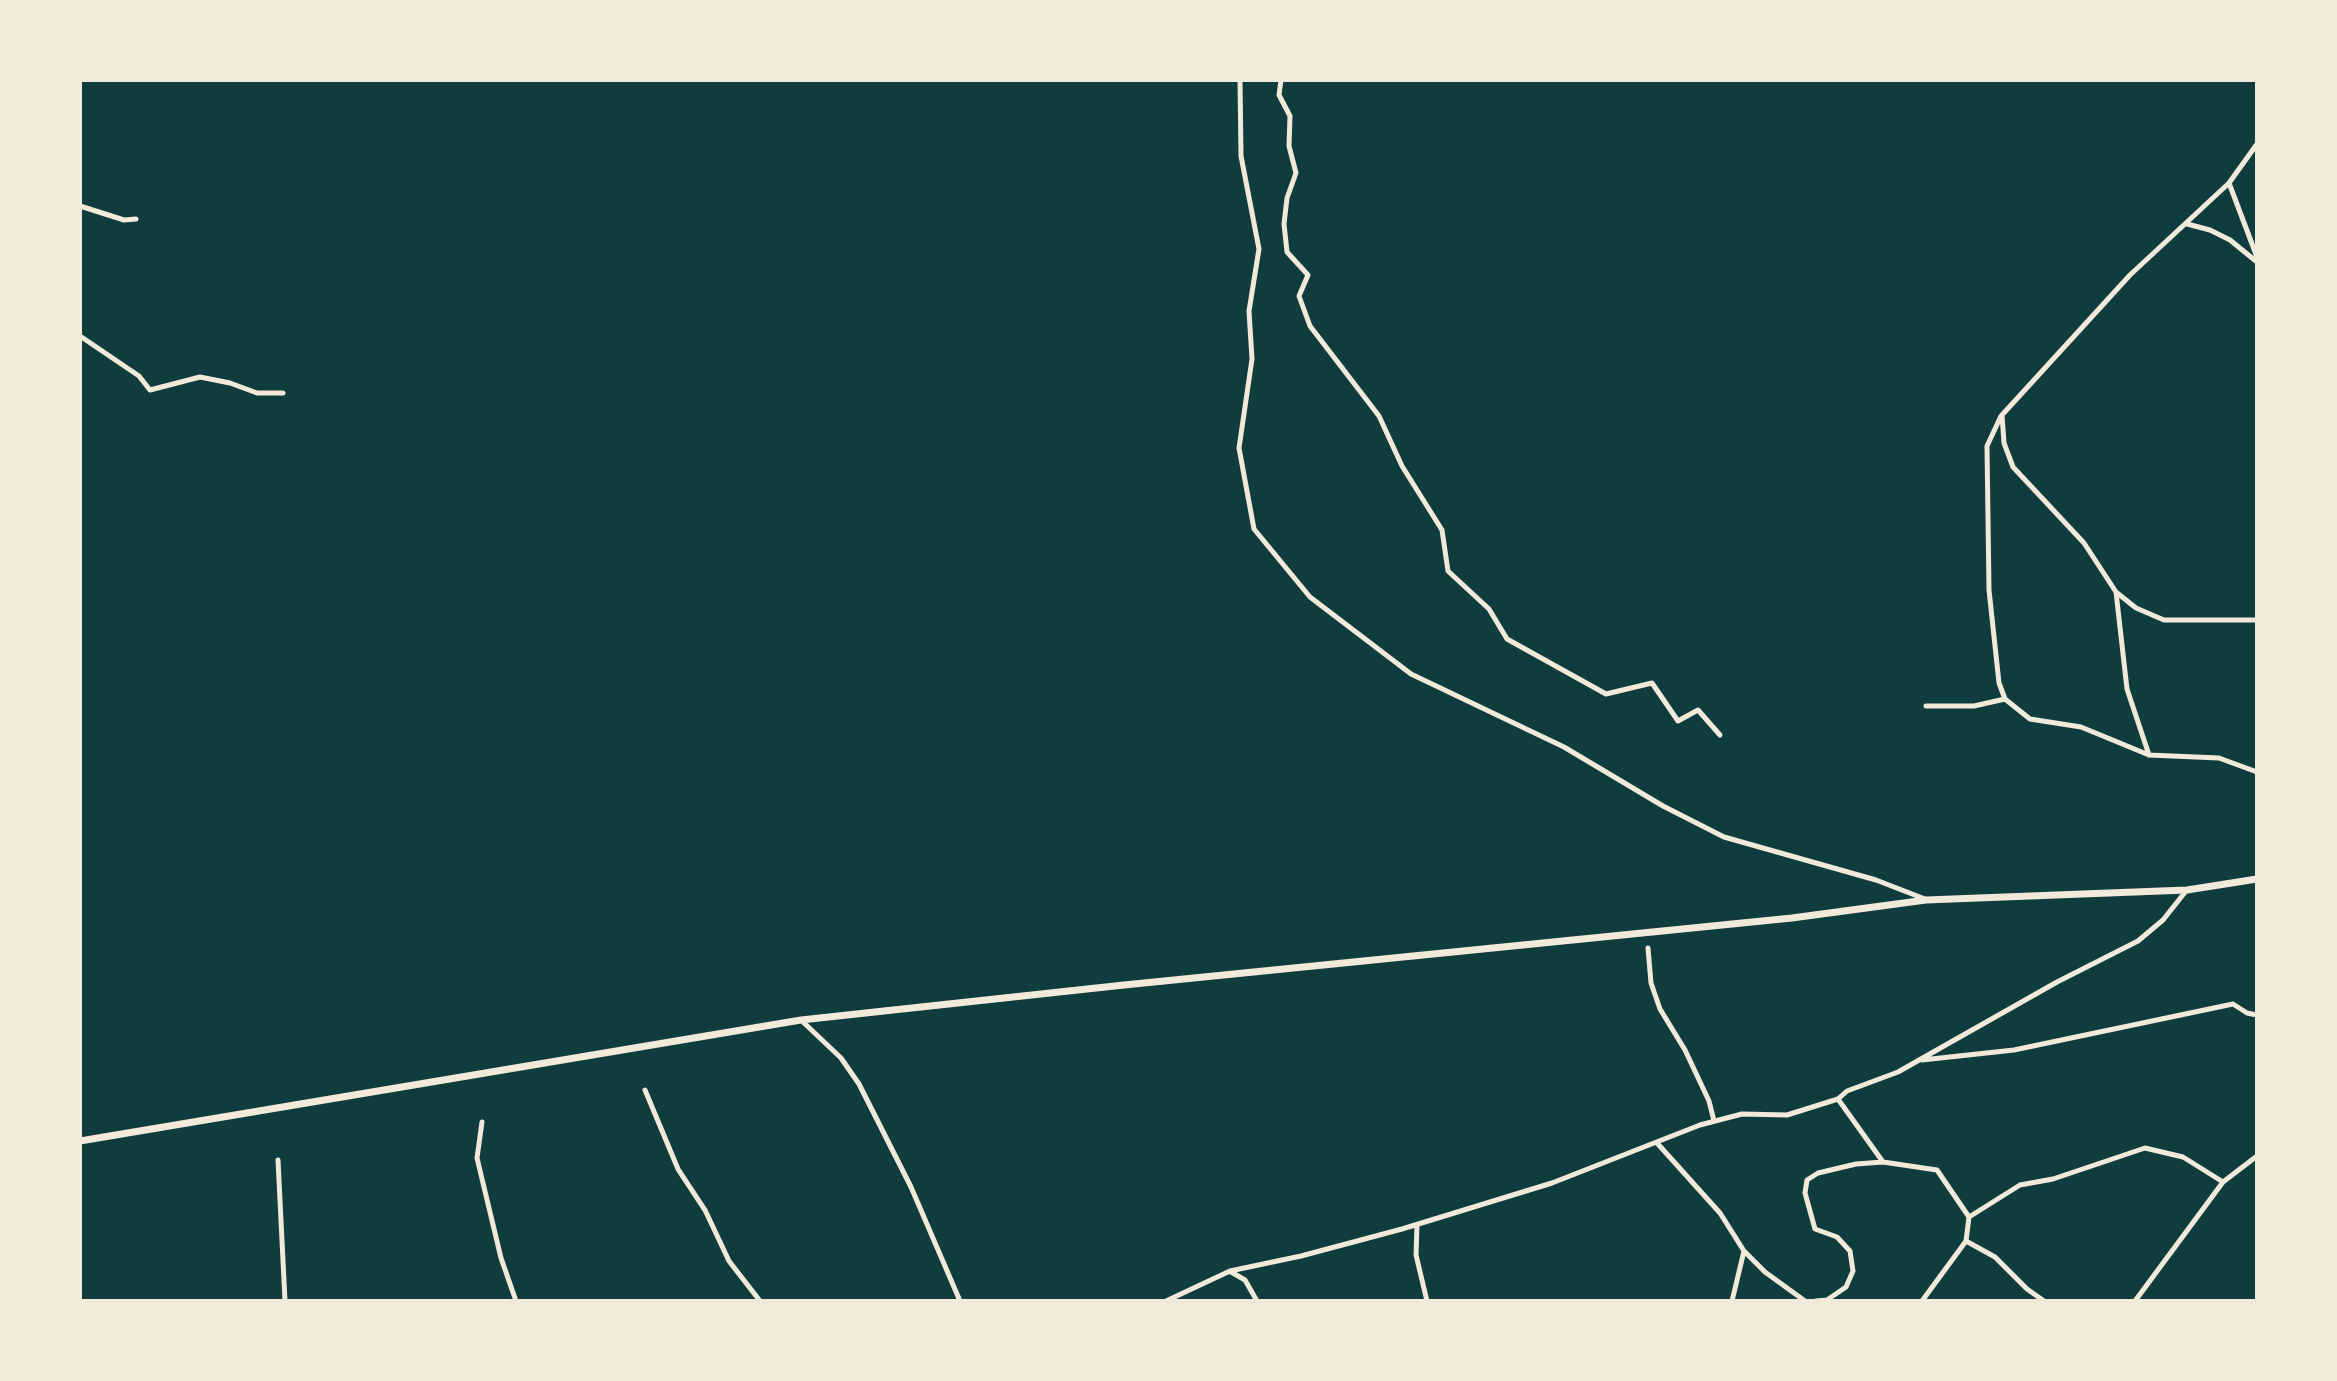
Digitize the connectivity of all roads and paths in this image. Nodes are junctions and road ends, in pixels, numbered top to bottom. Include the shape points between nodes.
1 (1240, 80) edge
2 (1281, 80) edge
3 (2257, 144) edge
4 (2229, 183) junction
5 (80, 206) edge
6 (136, 219) dead end
7 (2186, 224) junction
8 (2257, 260) edge
9 (80, 336) edge
10 (283, 393) dead end
11 (2002, 415) junction
12 (2116, 592) junction
13 (2257, 620) edge
14 (2005, 699) junction
15 (1926, 706) dead end
16 (1720, 735) dead end
17 (2149, 755) junction
18 (2257, 772) edge
19 (2257, 879) edge
20 (2187, 890) junction
21 (1926, 900) junction
22 (1648, 948) dead end
23 (2257, 1015) edge
24 (801, 1020) junction
25 (1919, 1060) junction
26 (645, 1090) dead end
27 (1838, 1099) junction
28 (1714, 1121) junction
29 (482, 1122) dead end
30 (80, 1141) edge
31 (1657, 1143) junction
32 (2257, 1156) edge
33 (278, 1160) dead end
34 (1883, 1162) junction
35 (2223, 1182) junction
36 (1969, 1217) junction
37 (1417, 1225) junction
38 (1966, 1241) junction
39 (1744, 1251) junction
40 (1230, 1271) junction
41 (285, 1301) edge
42 (516, 1301) edge
43 (760, 1301) edge
44 (960, 1301) edge
45 (1166, 1301) edge
46 (1257, 1301) edge
47 (1427, 1301) edge
48 (1732, 1301) edge
49 (1805, 1301) edge
50 (1816, 1301) edge
51 (1922, 1301) edge
52 (2044, 1301) edge
53 (2135, 1301) edge

1 - 21 street via 1241,156 1259,249 1249,311 1252,359 1239,448 1254,529 1310,597 1411,674 1564,747 1724,837 1876,880
2 - 16 street via 1279,95 1290,116 1289,146 1296,173 1284,224 1287,252 1308,275 1299,296 1310,326 1379,416 1402,466 1442,530 1448,571 1489,609 1507,639 1606,694 1652,683 1678,721 1698,710
3 - 4 street
4 - 7 street
4 - 8 street
5 - 6 street
7 - 8 street via 2230,240
7 - 11 street via 2130,275
9 - 10 street via 139,376 150,390 200,377 257,393
11 - 12 street via 2013,467 2084,543
11 - 14 street via 1987,446 1989,590
12 - 13 street via 2164,620
12 - 17 street via 2127,689
14 - 15 street via 1974,706
14 - 17 street via 2030,719 2081,727
17 - 18 street via 2219,758
19 - 20 main road
20 - 21 main road
20 - 25 street via 2138,941
21 - 24 main road
22 - 28 street via 1660,1009 1703,1088
23 - 25 street via 2233,1004 2014,1050
24 - 30 main road
24 - 44 street via 841,1058 859,1084
25 - 27 street
26 - 43 street via 678,1169 729,1261
27 - 28 street via 1787,1115 1742,1114
27 - 34 street
28 - 31 street
29 - 42 street via 477,1158
31 - 37 street
31 - 39 street via 1720,1213
32 - 35 street
33 - 41 street
34 - 36 street via 1937,1170
34 - 50 street via 1843,1167 1807,1180 1805,1193 1815,1229 1837,1237 1850,1251 1853,1271 1846,1287
35 - 36 street via 2183,1157 2145,1148 2020,1185
35 - 53 street
36 - 38 street
37 - 40 street
37 - 47 street via 1416,1255
38 - 51 street
38 - 52 street via 1995,1257
39 - 48 street
39 - 49 street
40 - 45 street
40 - 46 street via 1245,1280

